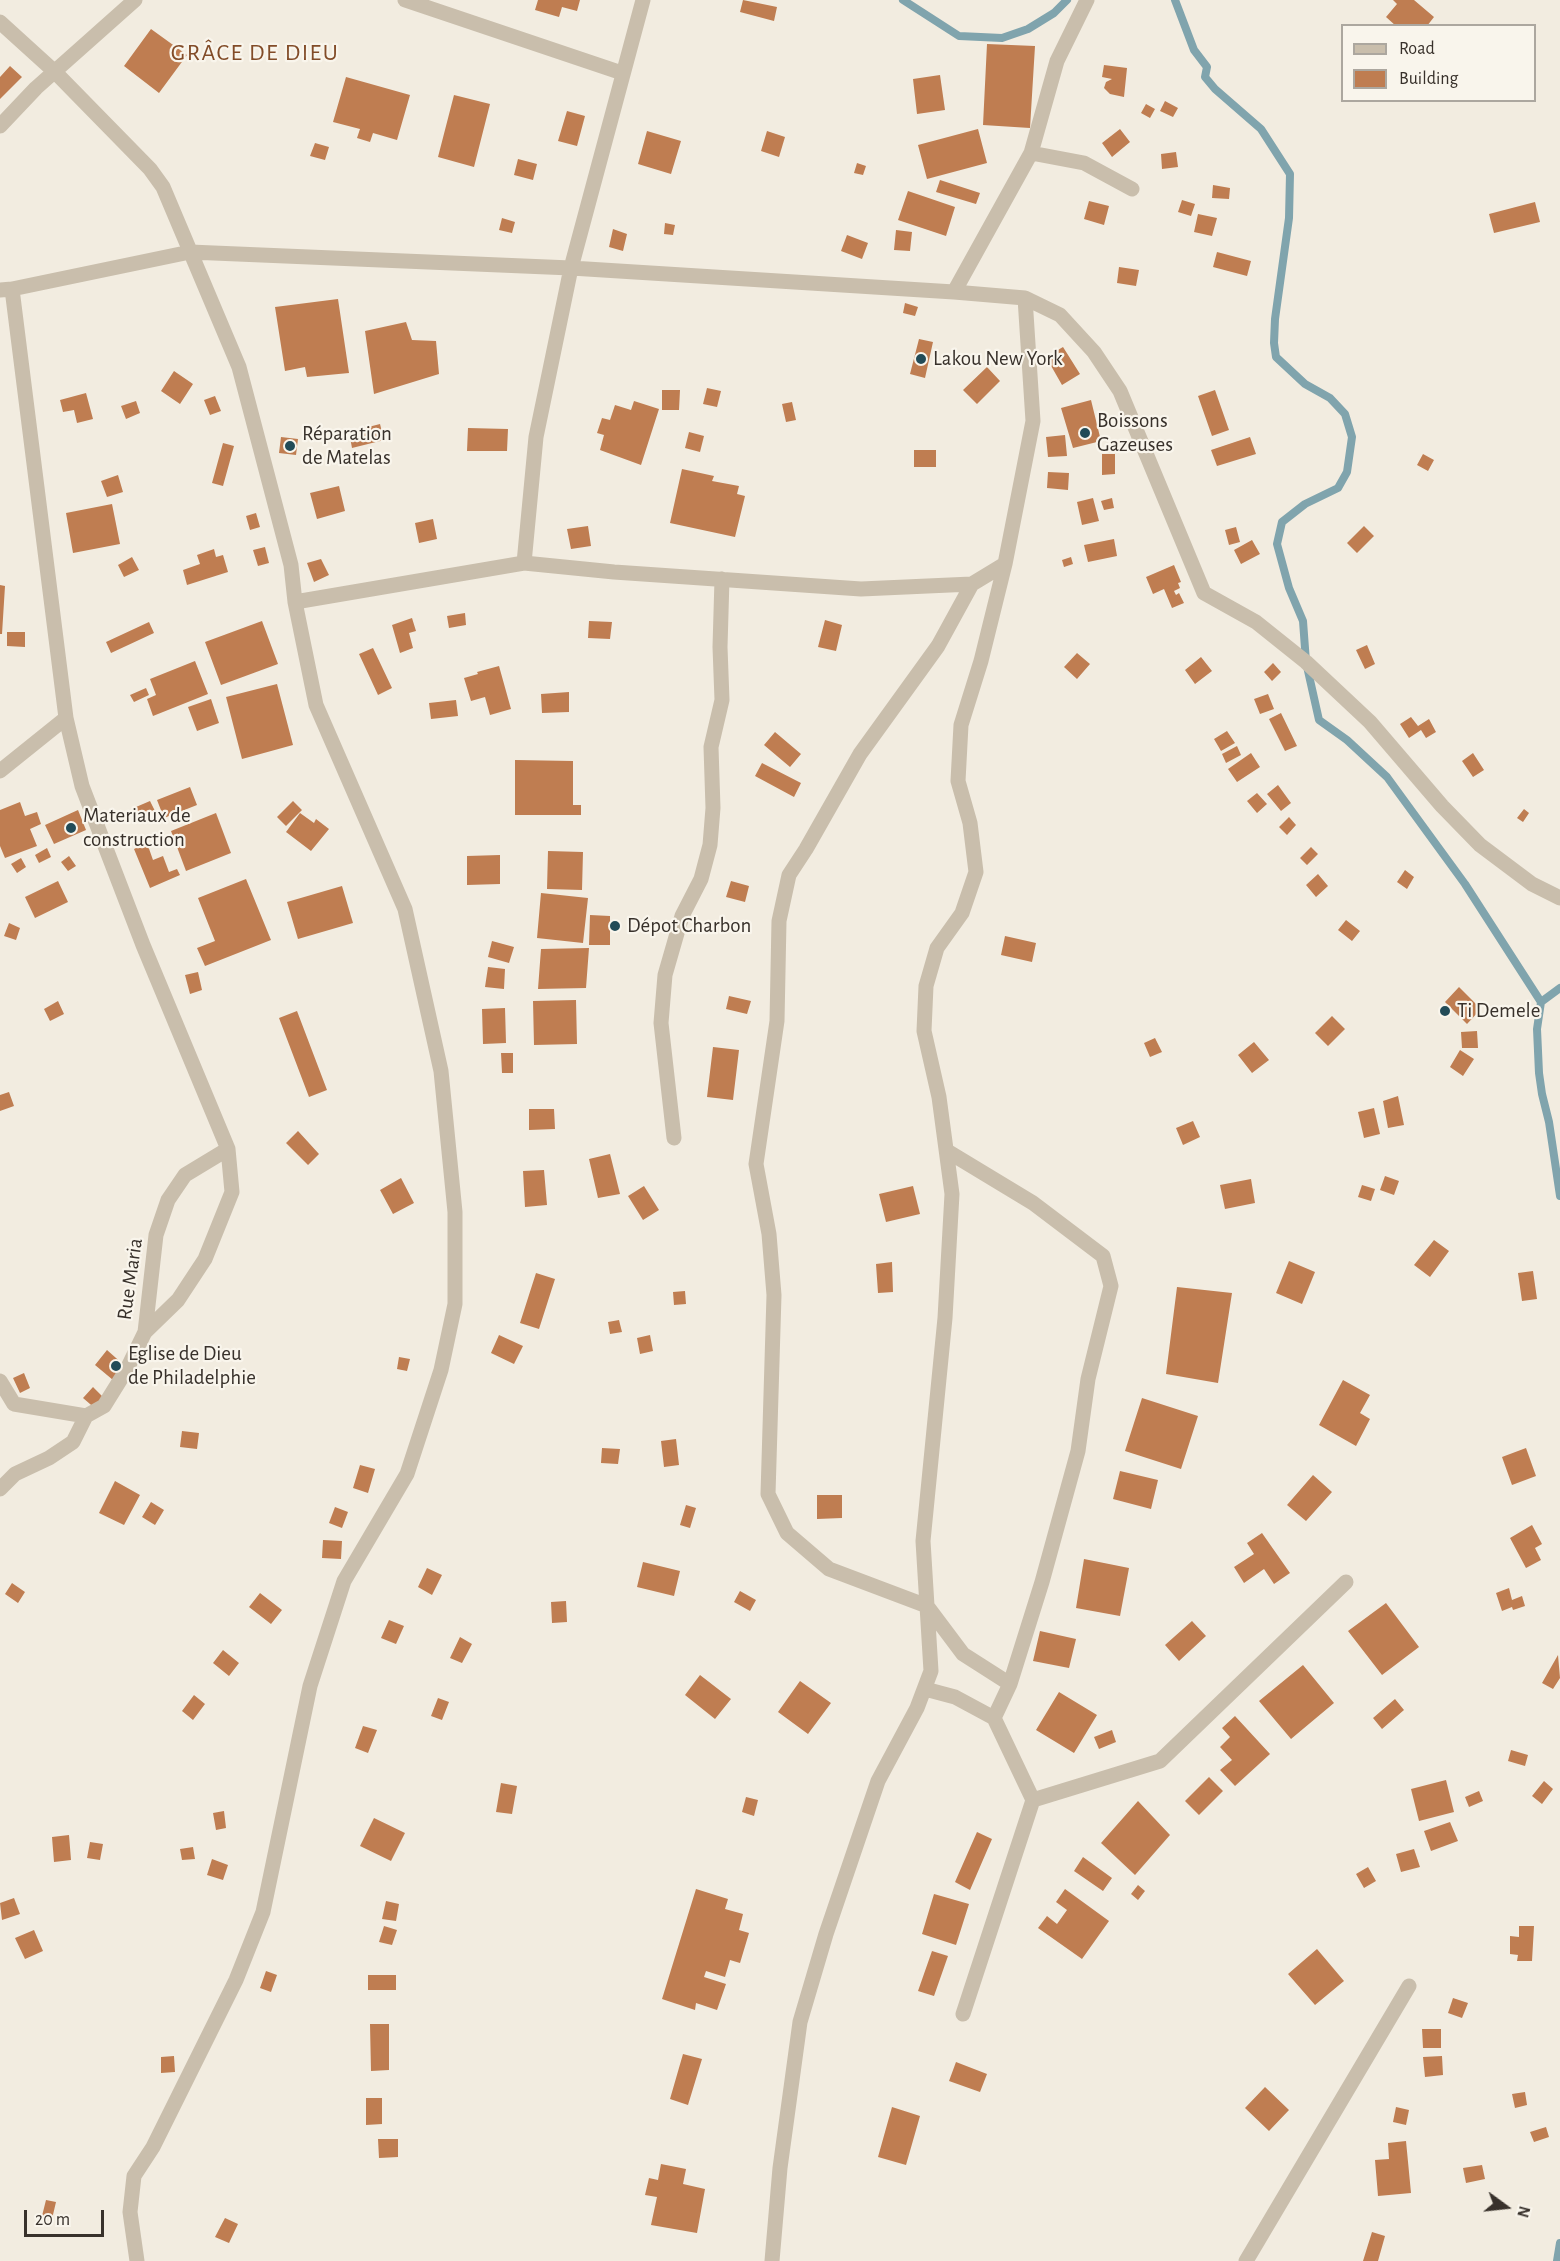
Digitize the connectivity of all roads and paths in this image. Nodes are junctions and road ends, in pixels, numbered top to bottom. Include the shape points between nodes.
1 (135, 0) edge
2 (405, 0) edge
3 (643, 0) edge
4 (1087, 0) edge
5 (0, 22) edge
6 (54, 72) junction
7 (622, 73) junction
8 (0, 126) edge
9 (1031, 153) junction
10 (1132, 189) dead end
11 (189, 252) junction
12 (571, 268) junction
13 (6, 289) edge
14 (954, 292) junction
15 (1025, 298) junction
16 (524, 563) junction
17 (1005, 564) junction
18 (722, 579) junction
19 (972, 584) junction
20 (295, 602) junction
21 (66, 718) junction
22 (0, 771) edge
23 (1560, 898) edge
24 (674, 1138) dead end
25 (228, 1149) junction
26 (947, 1151) junction
27 (145, 1332) junction
28 (0, 1381) edge
29 (86, 1416) junction
30 (0, 1489) edge
31 (1346, 1582) dead end
32 (927, 1606) junction
33 (1010, 1684) junction
34 (925, 1689) junction
35 (994, 1718) junction
36 (1033, 1800) junction
37 (1409, 1986) dead end
38 (963, 2014) dead end
39 (137, 2261) edge
40 (772, 2261) edge
41 (1246, 2261) edge

1 - 6 street
2 - 7 street
3 - 7 street
4 - 9 street via 1057,61
5 - 6 street
6 - 8 street
6 - 11 street via 150,169 162,187
7 - 12 street
9 - 10 street via 1084,163
9 - 14 street
11 - 12 street
11 - 13 street
11 - 20 street via 239,367 291,565
12 - 14 street
12 - 16 street via 536,437
13 - 21 street
14 - 15 street
15 - 17 street via 1033,421
15 - 23 street via 1060,315 1094,352 1120,391 1204,594 1256,622 1306,662 1370,722 1480,845 1532,884
16 - 18 street
16 - 20 street
17 - 19 street
17 - 26 street via 961,725 958,782 970,823 976,872 962,913 937,948 926,986 924,1031
18 - 19 street via 861,589
18 - 24 street via 722,700 711,747 710,845 701,879 682,916 665,975 660,1023
19 - 32 street via 938,646 860,754 789,875 779,921 777,1021 756,1164 769,1234 774,1294 768,1494 787,1533 829,1569
20 - 39 street via 316,705 405,909 441,1071 455,1212 455,1304 441,1370 407,1474 344,1581 310,1686 263,1912 236,1980 153,2146 134,2176 130,2212
21 - 22 street
21 - 25 street via 82,786
25 - 27 street via 232,1192 205,1259 178,1300
25 - 27 street, Rue Maria via 185,1175 168,1200 156,1235
26 - 32 street via 952,1194 945,1318 923,1540
26 - 33 street via 1033,1203 1103,1256 1111,1286 1088,1379 1078,1451
27 - 29 street, Rue Maria via 104,1406
28 - 29 street via 14,1404
29 - 30 street, Rue Maria via 73,1442 15,1474
31 - 36 street via 1160,1761
32 - 33 street via 963,1654
32 - 34 street via 931,1671
33 - 35 street
34 - 35 street via 955,1697
34 - 40 street via 878,1781 800,2022
35 - 36 street
36 - 38 street
37 - 41 street

